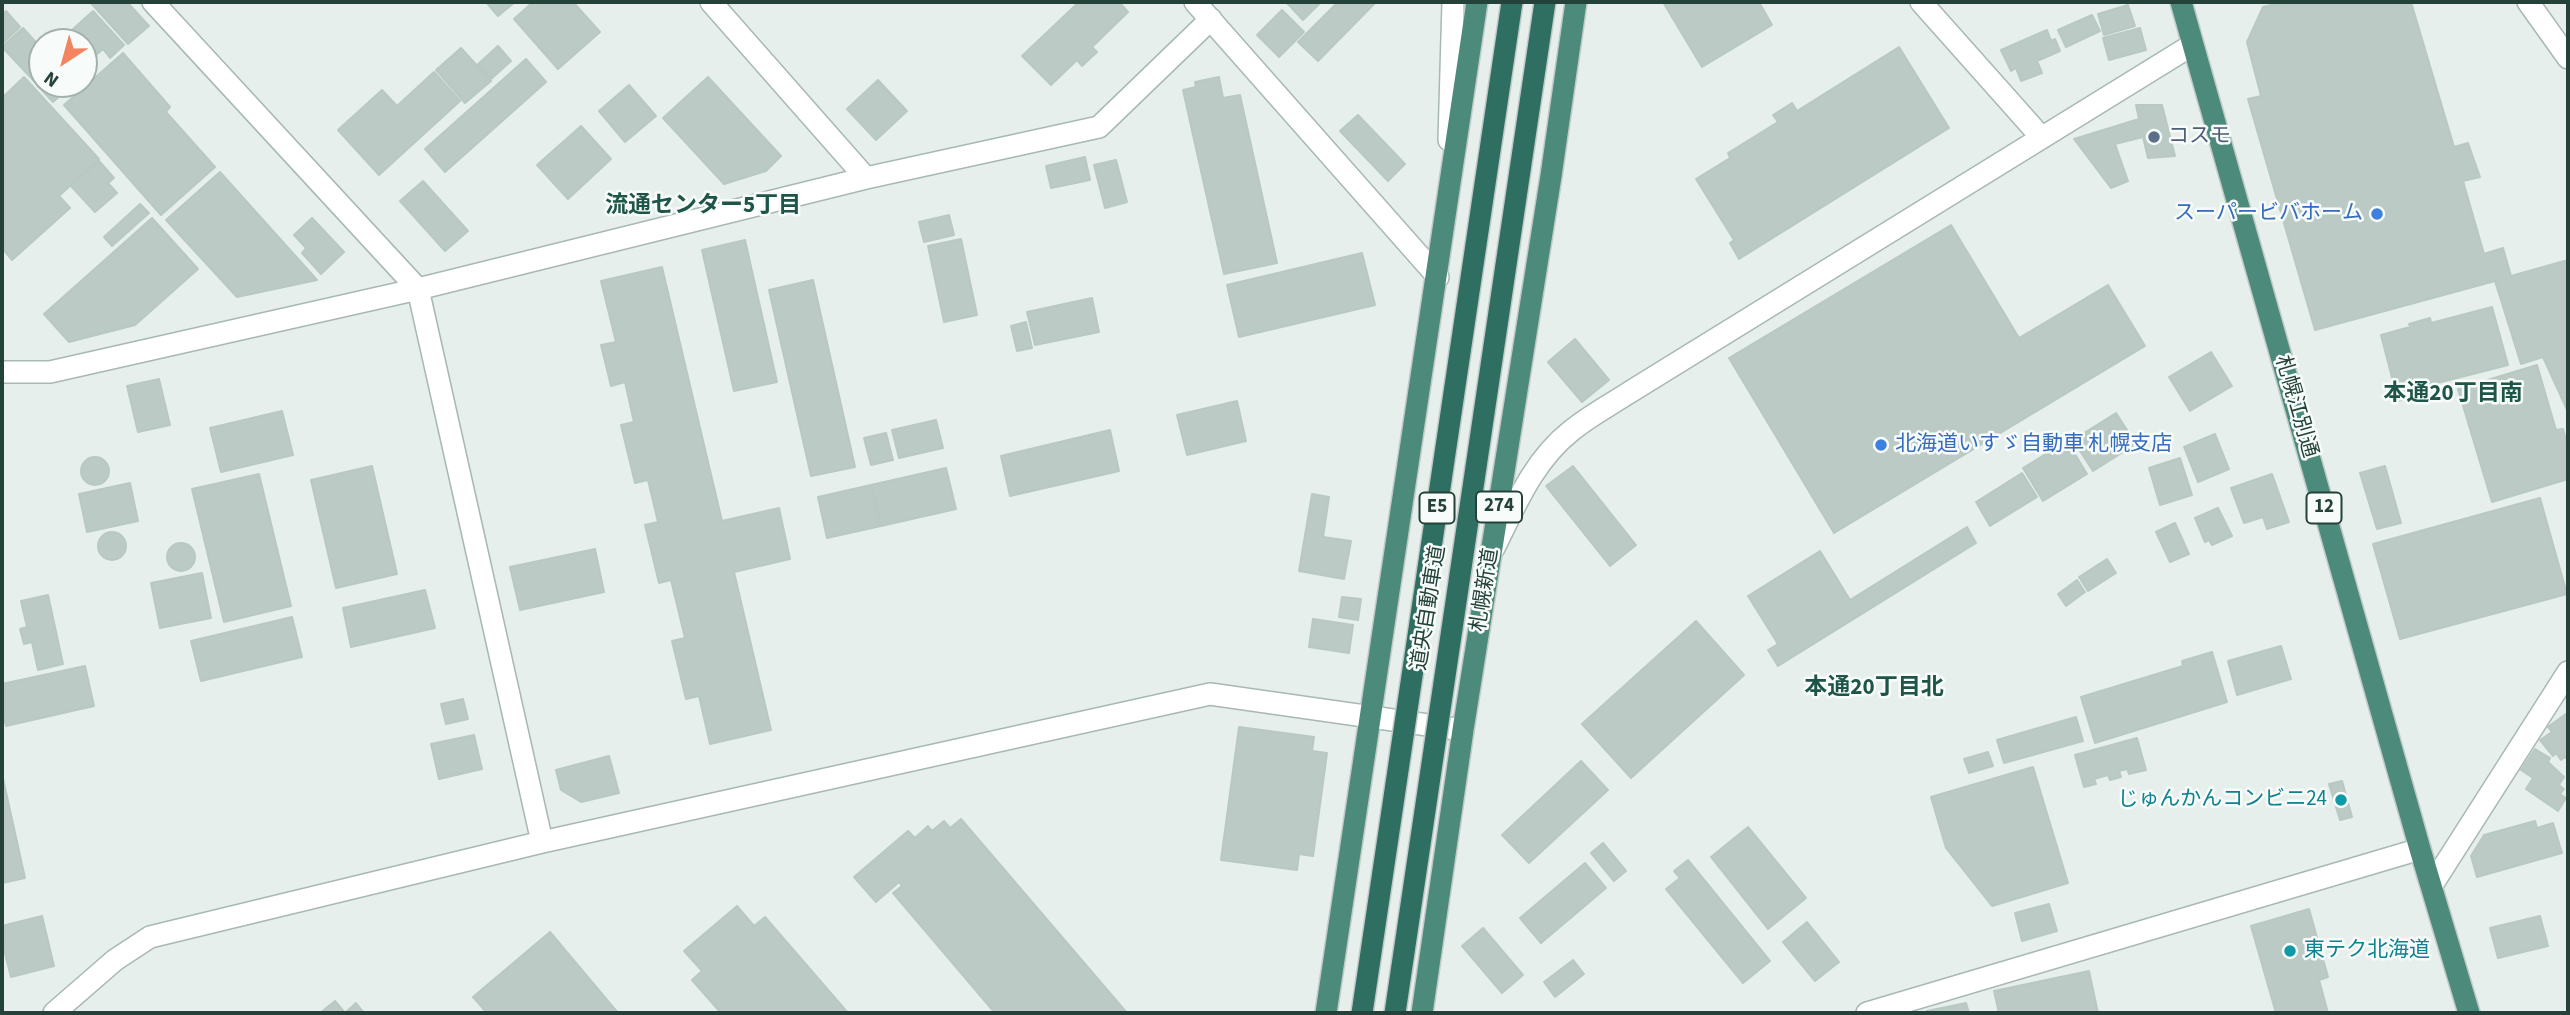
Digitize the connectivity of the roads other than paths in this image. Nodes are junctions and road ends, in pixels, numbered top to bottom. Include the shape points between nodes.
1 (153, 2) edge
2 (710, 2) edge
3 (1195, 2) edge
4 (1453, 2) edge
5 (1477, 2) edge
6 (1512, 2) edge
7 (1545, 2) edge
8 (1576, 2) edge
9 (1922, 2) edge
10 (2181, 2) edge
11 (2528, 2) edge
12 (1211, 19) junction
13 (2192, 45) junction
14 (2568, 58) edge
15 (2042, 138) junction
16 (866, 178) junction
17 (1448, 201) junction
18 (1438, 277) junction
19 (418, 289) junction
20 (2, 372) edge
21 (1492, 553) junction
22 (2568, 675) edge
23 (1370, 716) junction
24 (1463, 730) junction
25 (542, 842) junction
26 (2420, 849) junction
27 (2432, 885) junction
28 (54, 1013) edge
29 (1326, 1013) edge
30 (1362, 1013) edge
31 (1395, 1013) edge
32 (1422, 1013) edge
33 (1867, 1013) edge
34 (2469, 1013) edge

1 - 19 street
2 - 16 street
3 - 12 street
4 - 17 street
5 - 17 highway
6 - 30 highway, 道央自動車道 / E5, bridge
7 - 31 highway, 道央自動車道 / E5, bridge
8 - 21 highway, 札幌新道 / 274
9 - 15 street
10 - 13 highway, 札幌江別通 / 12
11 - 14 street
12 - 16 street via 1099,127
12 - 18 street
13 - 15 street
13 - 26 highway, 札幌江別通 / 12
15 - 21 street via 1571,430 1527,483
16 - 19 street
17 - 18 highway
18 - 23 highway
19 - 20 street via 50,372
19 - 25 street
21 - 24 highway, 札幌新道 / 274
22 - 27 street
23 - 24 street
23 - 25 street via 1210,694
23 - 29 highway
24 - 32 highway, 札幌新道 / 274
25 - 28 street via 150,937 115,960
26 - 27 highway, 札幌江別通 / 12
26 - 33 street
27 - 34 highway, 札幌江別通 / 12

